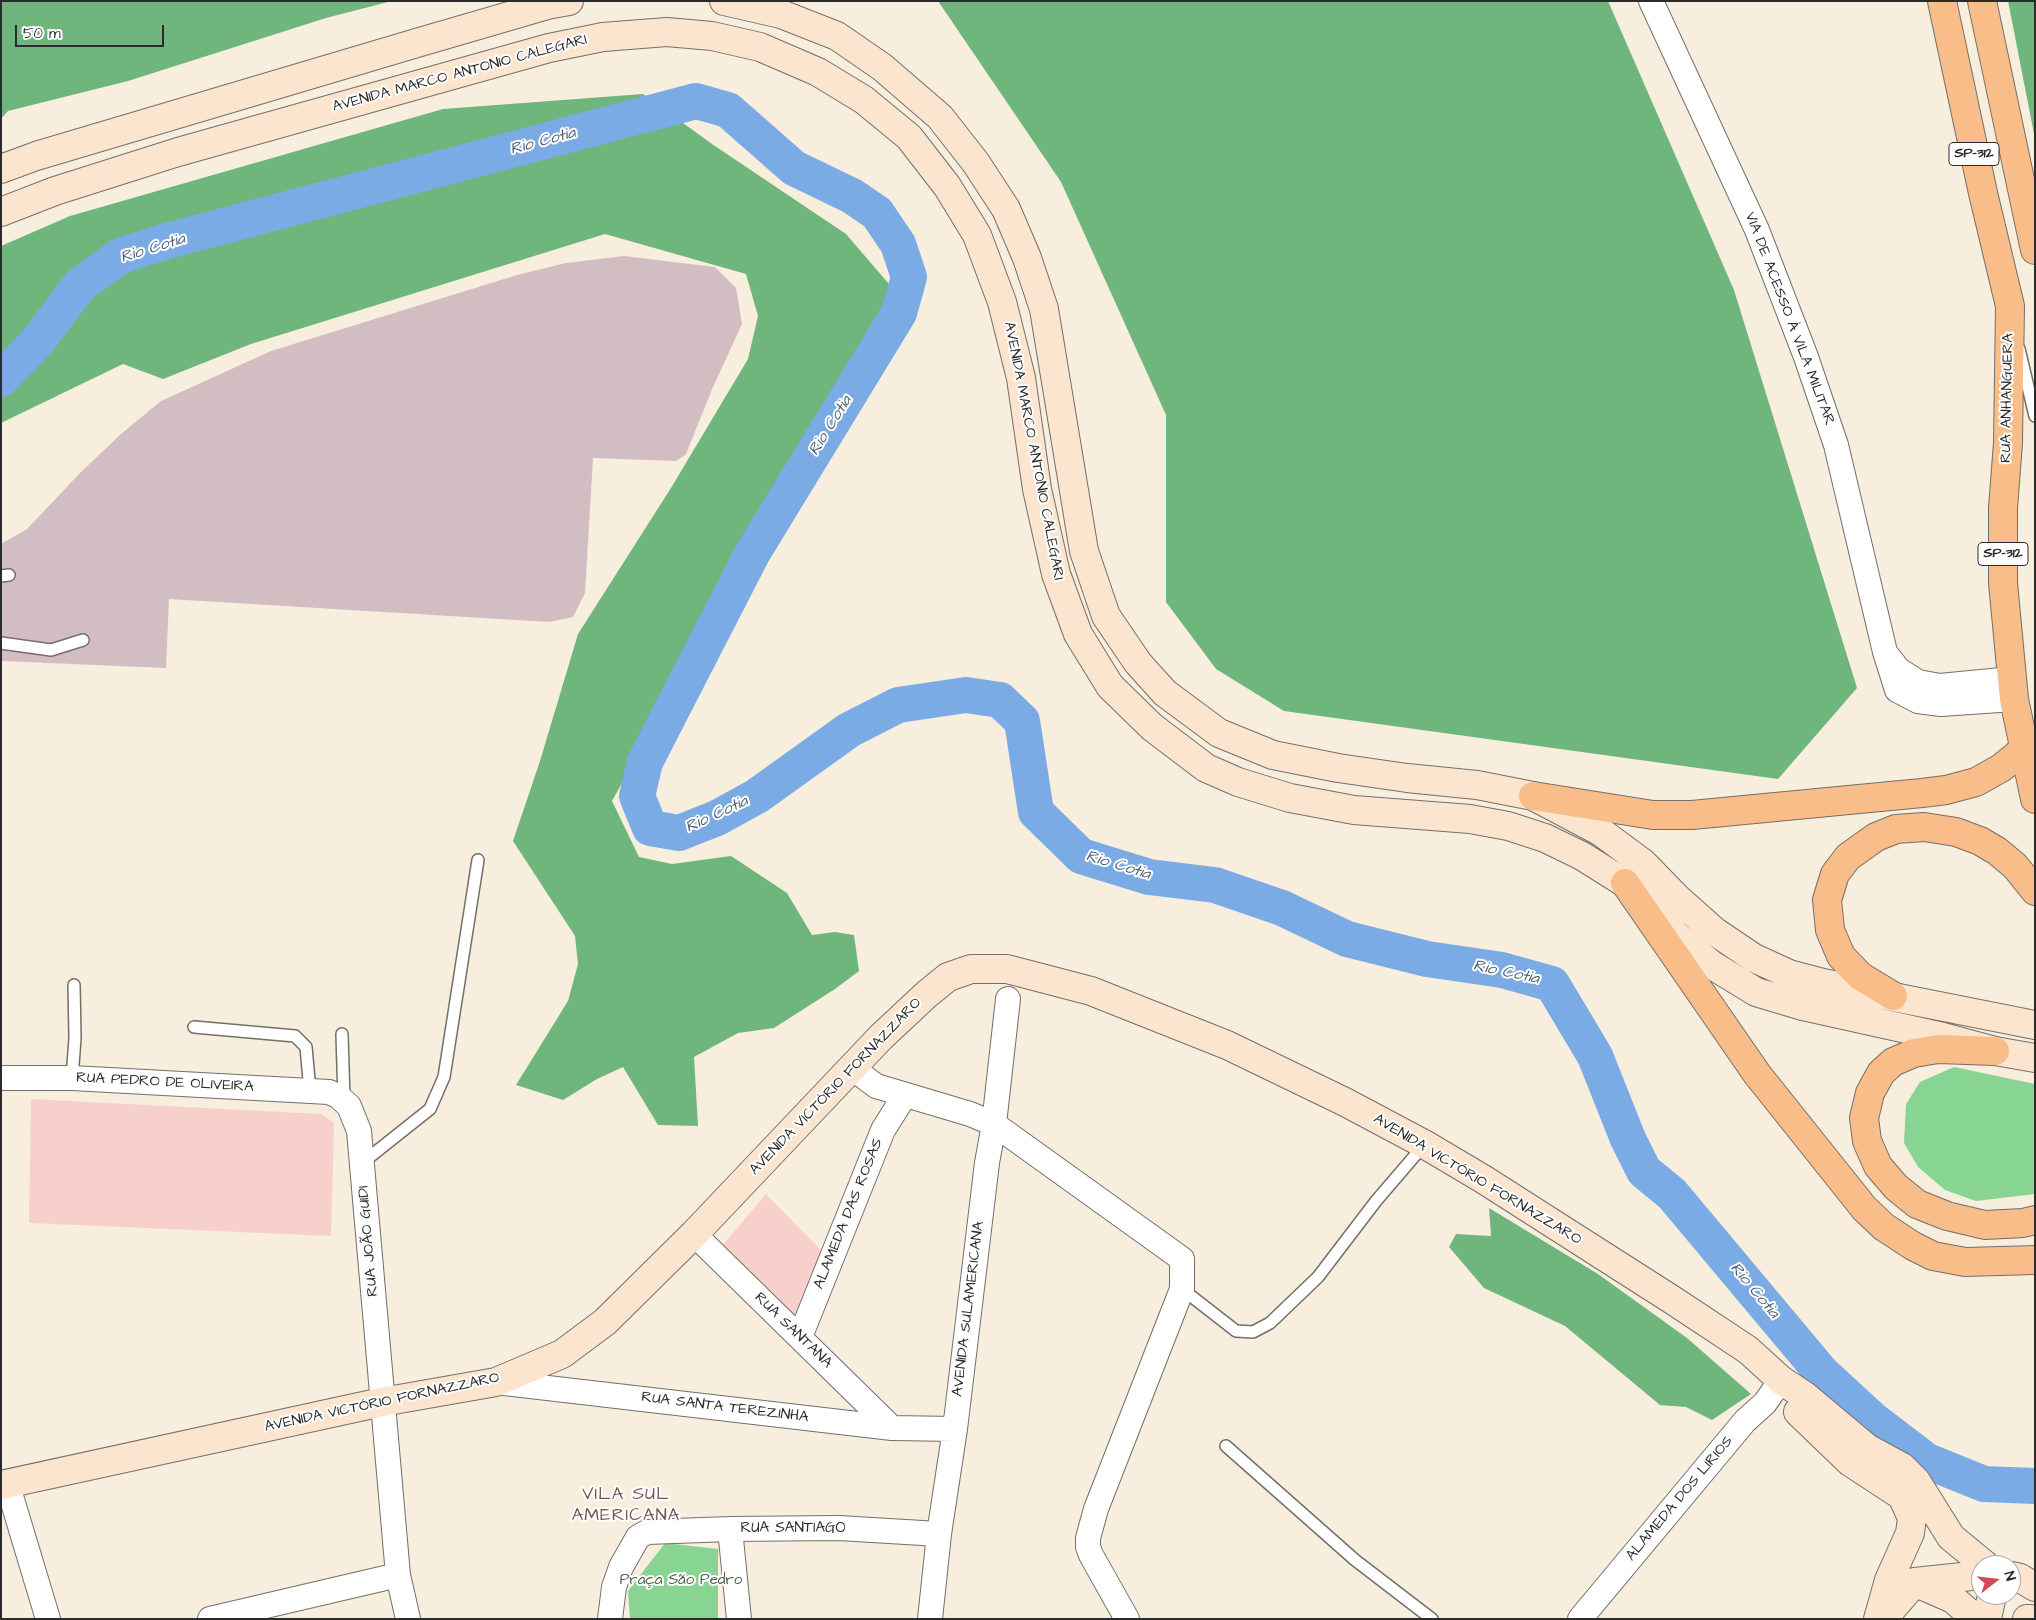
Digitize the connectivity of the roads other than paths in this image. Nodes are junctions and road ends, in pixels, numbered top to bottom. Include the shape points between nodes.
1 (569, 1) edge
2 (724, 1) edge
3 (1651, 1) edge
4 (1942, 1) edge
5 (1982, 1) edge
6 (1, 168) edge
7 (1, 212) edge
8 (2035, 250) edge
9 (2010, 306) junction
10 (2035, 416) edge
11 (83, 640) dead end
12 (1, 643) edge
13 (2020, 690) edge
14 (2030, 743) edge
15 (1533, 796) junction
16 (2035, 799) edge
17 (478, 860) dead end
18 (1625, 883) junction
19 (2035, 891) edge
20 (74, 986) dead end
21 (1893, 996) junction
22 (1008, 999) dead end
23 (2035, 1025) edge
24 (194, 1027) dead end
25 (342, 1034) dead end
26 (1995, 1051) junction
27 (2035, 1058) edge
28 (851, 1067) junction
29 (1, 1078) edge
30 (72, 1078) junction
31 (328, 1094) junction
32 (905, 1095) junction
33 (994, 1124) junction
34 (1424, 1144) junction
35 (362, 1163) junction
36 (2035, 1220) edge
37 (694, 1234) junction
38 (2035, 1260) edge
39 (1182, 1289) junction
40 (800, 1336) junction
41 (1781, 1380) junction
42 (496, 1382) junction
43 (382, 1402) junction
44 (892, 1428) junction
45 (955, 1429) junction
46 (1226, 1446) dead end
47 (4, 1484) edge
48 (730, 1529) junction
49 (939, 1534) junction
50 (1973, 1555) edge
51 (398, 1575) junction
52 (1971, 1576) edge
53 (2021, 1579) edge
54 (1915, 1582) junction
55 (2035, 1587) edge
56 (1990, 1605) edge
57 (1122, 1615) edge
58 (48, 1619) edge
59 (210, 1619) edge
60 (408, 1619) edge
61 (610, 1619) edge
62 (739, 1619) edge
63 (930, 1619) edge
64 (1432, 1619) edge
65 (1580, 1619) edge
66 (1878, 1619) edge
67 (1883, 1619) edge
68 (1976, 1619) edge
69 (1987, 1619) edge
70 (2027, 1619) edge
71 (2031, 1619) edge

1 - 6 main road via 400,48
2 - 15 main road, AVENIDA MARCO ANTONIO CALEGARI via 781,14 837,36 882,67 940,117 1006,209 1044,309 1084,551 1106,616 1138,662 1165,693 1219,733 1273,755 1338,768 1477,785
3 - 13 street, VIA DE ACESSO À VILA MILITAR via 1757,230 1806,357 1836,445 1885,652 1899,670 1918,682
4 - 9 main road, RUA ANHANGUERA / SP-312
5 - 8 main road, SP-312
7 - 18 main road, AVENIDA MARCO ANTONIO CALEGARI via 55,191 178,152 549,48 603,37 668,32 712,36 760,46 818,72 864,100 909,137 947,186 977,235 1002,302 1021,378 1037,489 1056,574 1078,634 1110,686 1152,728 1206,768 1238,782 1290,798 1354,810 1470,819 1508,826 1545,838 1582,856
9 - 10 lane
9 - 13 main road, RUA ANHANGUERA / SP-312 via 2003,583
11 - 12 lane via 51,650
13 - 14 main road, RUA ANHANGUERA / SP-312
14 - 15 main road via 2001,768 1976,782 1922,793 1692,815 1644,814
14 - 16 main road, RUA ANHANGUERA / SP-312
15 - 21 main road, AVENIDA MARCO ANTONIO CALEGARI via 1601,832 1629,852 1714,931 1754,958 1814,981
17 - 35 lane via 444,1077 430,1109
18 - 26 main road, AVENIDA MARCO ANTONIO CALEGARI via 1712,966 1756,992
18 - 38 main road via 1758,1074 1864,1208 1884,1228 1934,1256 1965,1262
19 - 21 main road via 2015,866 1997,851 1956,832 1924,827 1896,829 1876,837 1848,857 1834,874 1827,900 1830,930 1841,956 1860,976
20 - 30 lane
21 - 23 main road, AVENIDA MARCO ANTONIO CALEGARI
22 - 33 street, AVENIDA SULAMERICANA
24 - 31 lane via 294,1036 306,1047
25 - 31 lane
26 - 27 main road, AVENIDA MARCO ANTONIO CALEGARI
26 - 36 main road via 1938,1049 1914,1053 1893,1062 1881,1073 1870,1093 1864,1118 1867,1141 1878,1166 1917,1204 1947,1216 1985,1225
28 - 32 street via 876,1086
28 - 34 main road, AVENIDA VICTÓRIO FORNAZZARO via 948,977 971,969 1007,969 1091,990 1227,1045
28 - 37 main road, AVENIDA VICTÓRIO FORNAZZARO
29 - 30 street, RUA PEDRO DE OLIVEIRA
30 - 31 street, RUA PEDRO DE OLIVEIRA
31 - 35 street, RUA JOÃO GUIDI via 349,1106 359,1131
32 - 33 street
32 - 40 street, ALAMEDA DAS ROSAS via 884,1130
33 - 39 street via 1182,1259
33 - 45 street, AVENIDA SULAMERICANA
34 - 39 lane via 1318,1277 1270,1323 1253,1332 1236,1331
34 - 41 main road, AVENIDA VICTÓRIO FORNAZZARO via 1697,1316 1748,1350
35 - 43 street, RUA JOÃO GUIDI
37 - 40 street, RUA SANTANA
37 - 42 main road, AVENIDA VICTÓRIO FORNAZZARO via 605,1322 577,1343 562,1354
39 - 57 street via 1088,1538 1091,1555
40 - 44 street, RUA SANTANA
41 - 50 main road, AVENIDA VICTÓRIO FORNAZZARO via 1867,1448 1902,1467 1916,1481 1951,1538
41 - 65 street, ALAMEDA DOS LIRIOS via 1765,1403 1745,1421
41 - 66 main road via 1797,1411 1822,1437 1850,1462 1902,1496 1907,1505 1912,1518 1910,1532 1889,1580
42 - 43 main road, AVENIDA VICTÓRIO FORNAZZARO
42 - 44 street, RUA SANTA TEREZINHA
43 - 47 main road, AVENIDA VICTÓRIO FORNAZZARO
43 - 51 street, RUA JOÃO GUIDI
44 - 45 street, RUA SANTA TEREZINHA
45 - 49 street, AVENIDA SULAMERICANA
46 - 64 lane via 1355,1560
47 - 58 street
48 - 49 street, RUA SANTIAGO via 839,1528
48 - 61 street, RUA SANTIAGO via 647,1532 638,1537 614,1587
48 - 62 street
49 - 63 street, AVENIDA SULAMERICANA
51 - 59 street
51 - 60 street, RUA JOÃO GUIDI
52 - 54 main road
53 - 55 main road
54 - 67 main road
54 - 68 main road via 1954,1599
56 - 69 main road
70 - 71 main road

